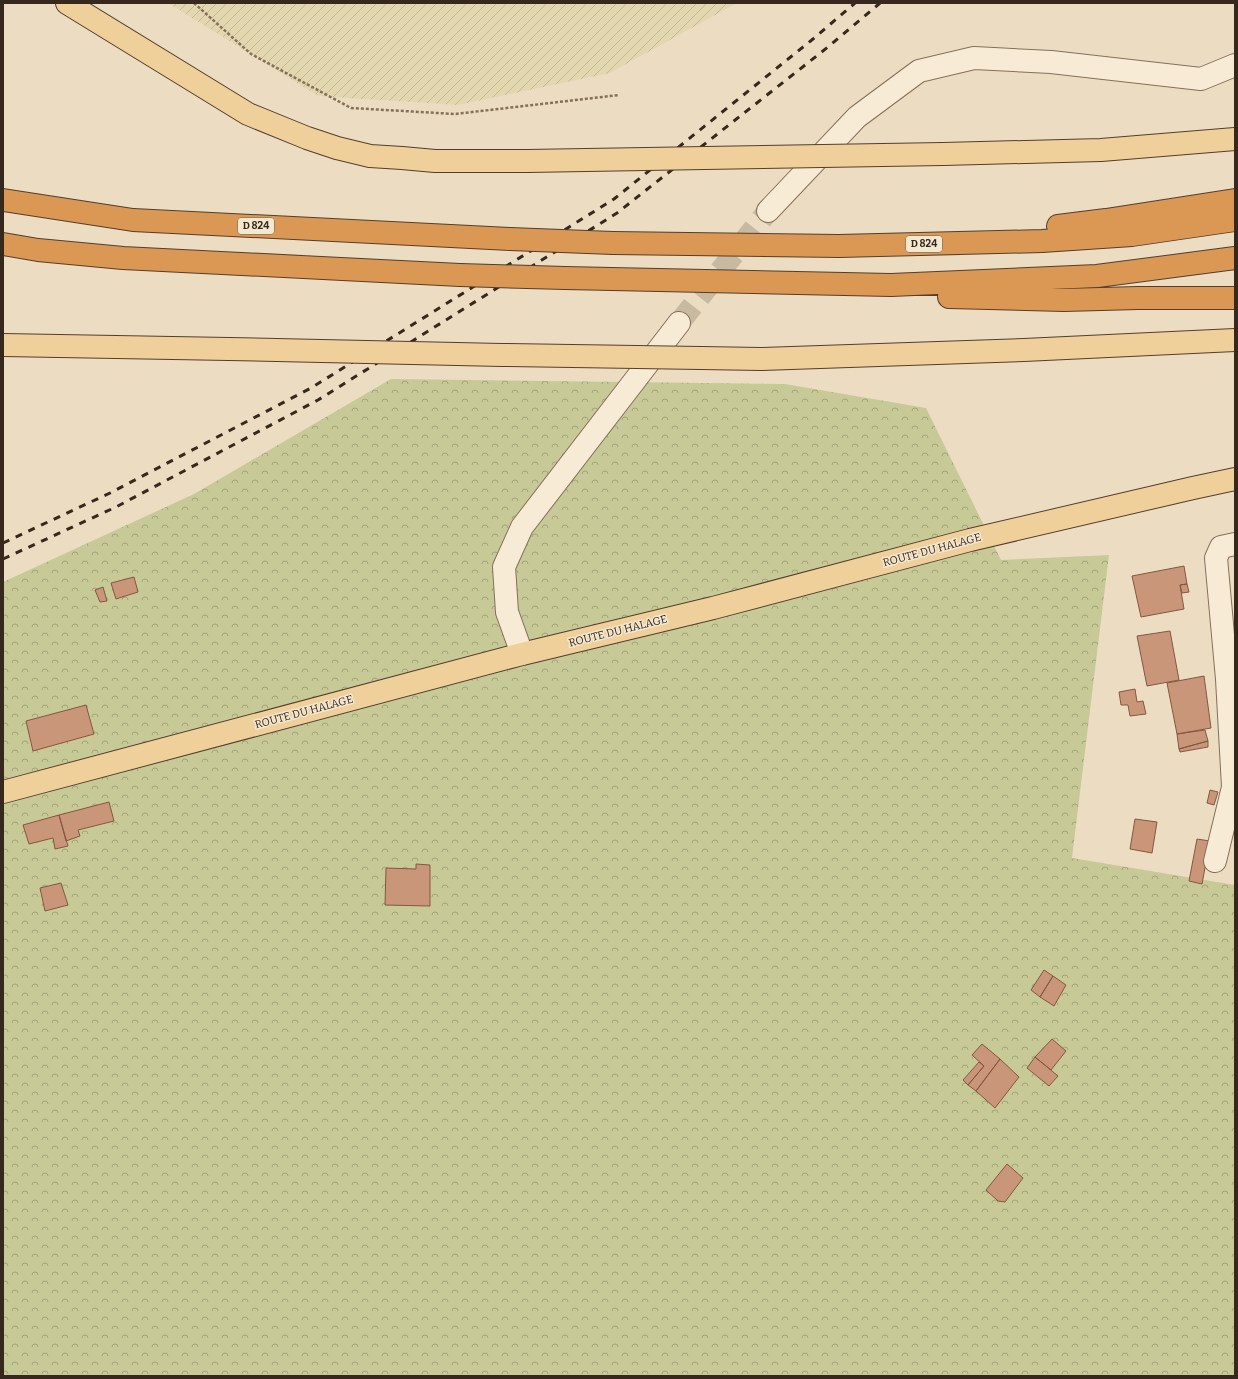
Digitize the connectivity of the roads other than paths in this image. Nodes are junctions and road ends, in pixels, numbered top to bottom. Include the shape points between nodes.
1 (67, 3) edge
2 (1235, 65) edge
3 (1235, 139) edge
4 (3, 200) edge
5 (1235, 200) edge
6 (768, 211) tunnel mouth
7 (1235, 220) edge
8 (3, 244) edge
9 (915, 244) junction
10 (1235, 258) edge
11 (656, 280) junction
12 (1235, 298) edge
13 (679, 323) tunnel mouth
14 (1235, 340) edge
15 (3, 345) edge
16 (1235, 479) edge
17 (1235, 544) edge
18 (522, 654) junction
19 (3, 792) edge
20 (1216, 861) dead end

1 - 3 main road, bridge via 248,114 336,148 370,156 527,161 943,154 1101,150
2 - 6 street via 1201,79 1051,62 974,58 919,71 857,117
4 - 9 highway, D 824, bridge via 132,220 510,239 839,246
5 - 9 highway via 1106,220
7 - 9 highway, D 824 via 1132,235 1042,241
8 - 11 highway, bridge via 123,258 460,275
10 - 11 highway via 1096,276 982,282 891,284
11 - 12 highway via 882,296 1064,300
13 - 18 street via 522,527 504,566 507,612
14 - 15 main road, bridge via 761,359
16 - 18 main road, ROUTE DU HALAGE via 970,540 713,608
17 - 20 street via 1221,547 1216,558 1233,786
18 - 19 main road, ROUTE DU HALAGE

